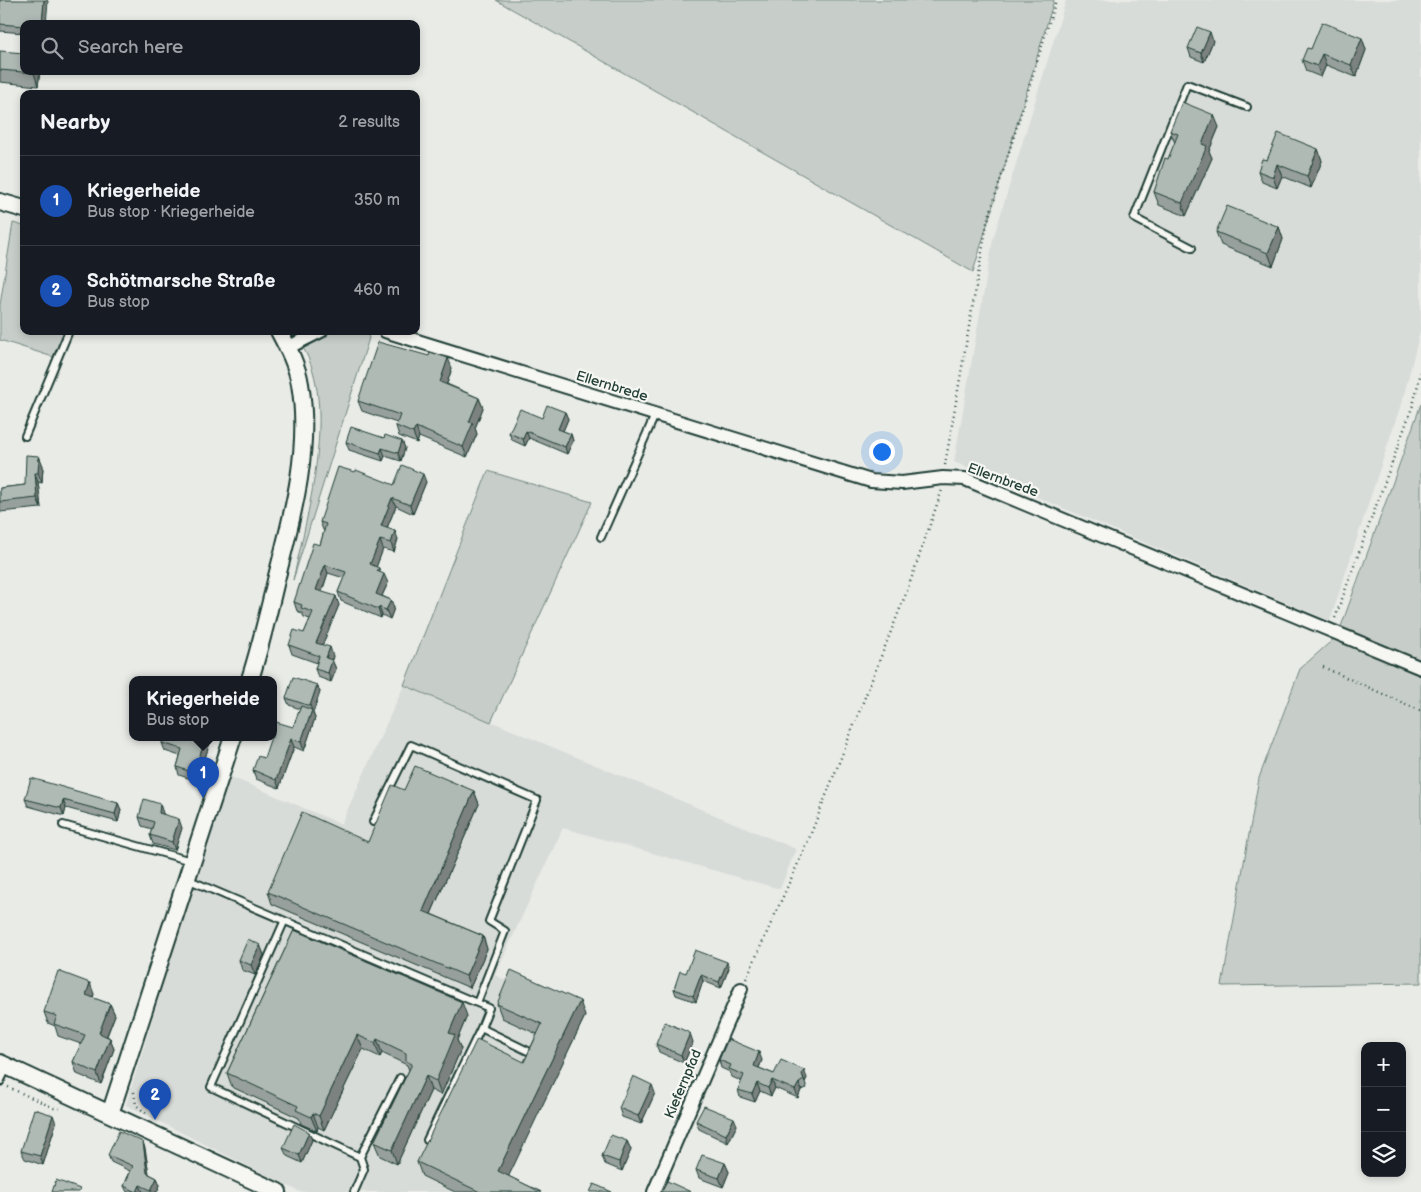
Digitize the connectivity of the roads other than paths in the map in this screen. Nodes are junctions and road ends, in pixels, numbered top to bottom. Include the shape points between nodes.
1 (1247, 107) dead end
2 (0, 202) edge
3 (20, 208) edge
4 (1192, 248) dead end
5 (67, 335) edge
6 (281, 335) edge
7 (313, 335) edge
8 (398, 335) edge
9 (287, 348) junction
10 (655, 415) junction
11 (25, 436) dead end
12 (601, 537) dead end
13 (1421, 668) edge
14 (251, 676) edge
15 (232, 741) edge
16 (373, 822) dead end
17 (63, 825) dead end
18 (191, 860) junction
19 (186, 879) junction
20 (284, 922) junction
21 (741, 988) road end
22 (477, 1004) junction
23 (481, 1028) junction
24 (532, 1052) edge
25 (4, 1065) edge
26 (400, 1078) dead end
27 (0, 1082) edge
28 (110, 1114) junction
29 (427, 1140) edge
30 (360, 1157) junction
31 (278, 1192) edge
32 (354, 1192) edge
33 (654, 1192) edge

1 - 4 lane via 1187,84 1134,218
2 - 3 street
5 - 11 lane
6 - 9 street
7 - 9 street
8 - 10 street, Ellernbrede
9 - 14 street via 300,383 303,449 289,527
10 - 12 lane
10 - 13 street, Ellernbrede via 871,481 902,483 965,479
15 - 18 street
16 - 22 lane via 410,745 537,800 488,922 505,931
17 - 18 lane
18 - 19 street
19 - 20 lane
19 - 28 street
20 - 22 lane
20 - 30 lane via 211,1087
21 - 33 street, Kiefernpfad
22 - 23 lane via 489,1008
23 - 24 lane
23 - 29 lane
25 - 27 lane
25 - 28 street
26 - 30 lane
28 - 31 street
30 - 32 lane via 364,1169

